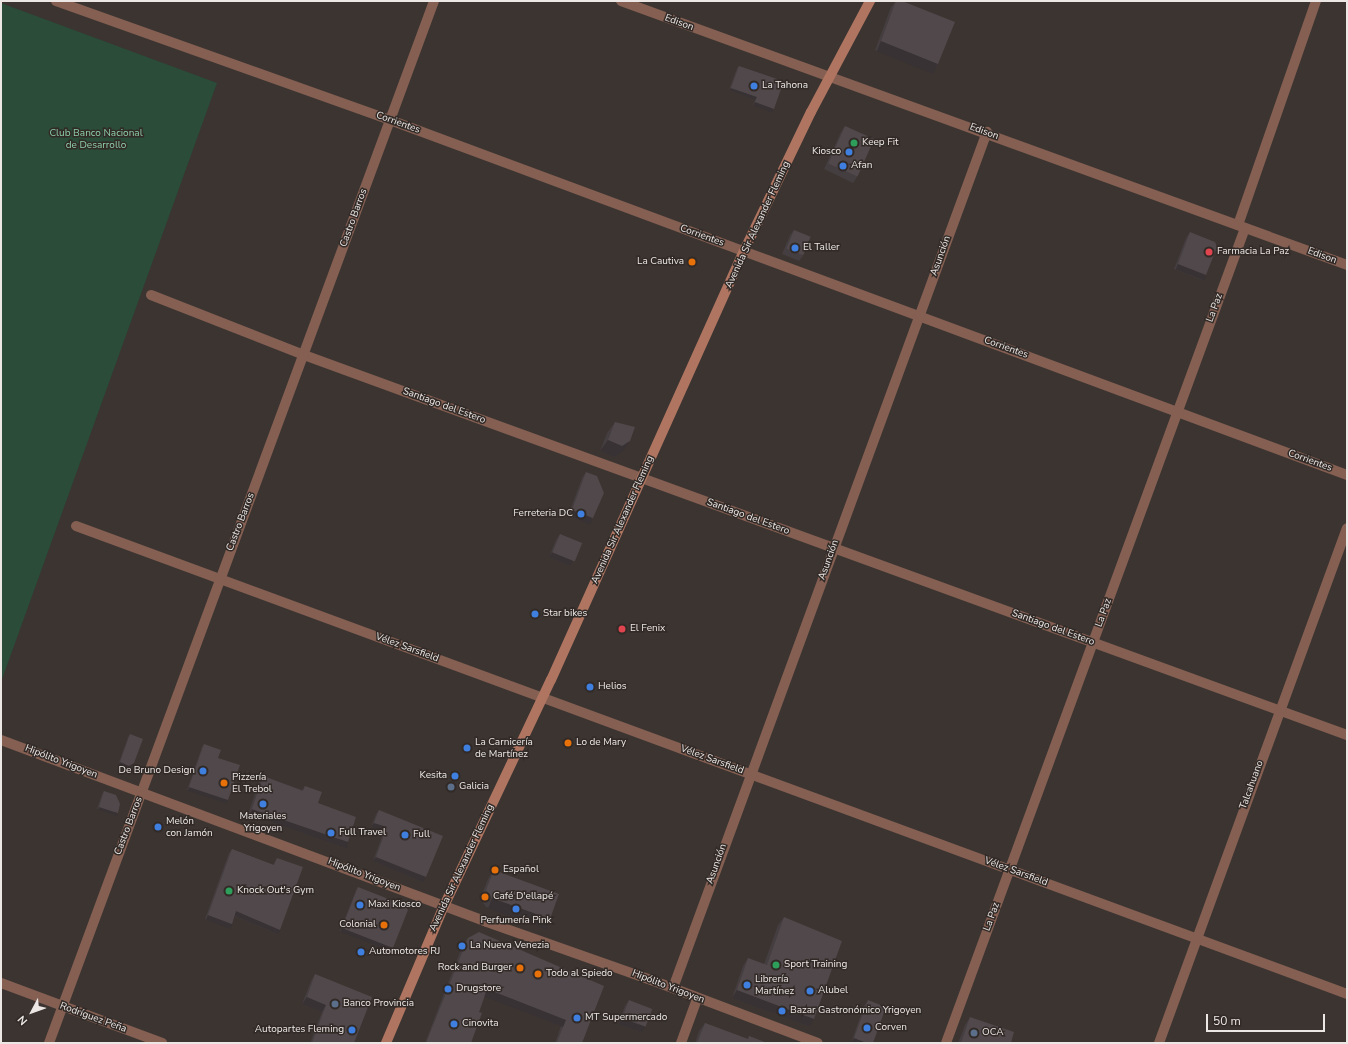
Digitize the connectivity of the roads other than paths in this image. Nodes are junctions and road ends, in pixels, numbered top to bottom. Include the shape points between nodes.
1 (56, 1) edge
2 (434, 1) edge
3 (621, 1) edge
4 (870, 1) edge
5 (1316, 1) edge
6 (829, 79) junction
7 (390, 120) junction
8 (987, 132) junction
9 (1242, 226) junction
10 (744, 251) junction
11 (1347, 265) edge
12 (151, 295) dead end
13 (919, 316) junction
14 (304, 355) junction
15 (1178, 412) junction
16 (1347, 475) edge
17 (642, 479) junction
18 (76, 526) dead end
19 (1347, 528) edge
20 (833, 548) junction
21 (220, 579) junction
22 (1093, 643) junction
23 (542, 698) junction
24 (1280, 711) junction
25 (1347, 735) edge
26 (1, 740) edge
27 (750, 774) junction
28 (142, 792) junction
29 (1010, 870) junction
30 (444, 906) junction
31 (1196, 938) junction
32 (1, 983) edge
33 (673, 988) junction
34 (1347, 994) edge
35 (697, 999) junction
36 (62, 1007) junction
37 (49, 1043) edge
38 (162, 1043) edge
39 (386, 1043) edge
40 (681, 1043) edge
41 (818, 1043) edge
42 (946, 1043) edge
43 (1159, 1043) edge

1 - 7 street, Corrientes
2 - 7 street, Castro Barros
3 - 6 street, Edison
4 - 6 main road, Avenida Sir Alexander Fleming
5 - 9 street, La Paz
6 - 8 street, Edison
6 - 10 main road, Avenida Sir Alexander Fleming
7 - 10 street, Corrientes
7 - 14 street, Castro Barros
8 - 9 street, Edison
8 - 13 street, Asunción
9 - 11 street, Edison
9 - 15 street, La Paz
10 - 13 street, Corrientes
10 - 17 main road, Avenida Sir Alexander Fleming
12 - 14 street, Santiago del Estero
13 - 15 street, Corrientes
13 - 20 street, Asunción
14 - 17 street, Santiago del Estero
14 - 21 street, Castro Barros
15 - 16 street, Corrientes
15 - 22 street, La Paz
17 - 20 street, Santiago del Estero
17 - 23 main road, Avenida Sir Alexander Fleming
18 - 21 street, Vélez Sarsfield
19 - 24 street, Talcahuano
20 - 22 street, Santiago del Estero
20 - 27 street, Asunción
21 - 23 street, Vélez Sarsfield
21 - 28 street, Castro Barros
22 - 24 street, Santiago del Estero
22 - 29 street, La Paz
23 - 27 street, Vélez Sarsfield
23 - 30 main road, Avenida Sir Alexander Fleming
24 - 25 street, Santiago del Estero
24 - 31 street, Talcahuano
26 - 28 street, Hipólito Yrigoyen
27 - 29 street, Vélez Sarsfield
27 - 33 street, Asunción
28 - 30 street, Hipólito Yrigoyen
28 - 36 street, Castro Barros
29 - 31 street, Vélez Sarsfield
29 - 42 street, La Paz
30 - 33 street, Hipólito Yrigoyen
30 - 39 main road, Avenida Sir Alexander Fleming
31 - 34 street, Vélez Sarsfield
31 - 43 street, Talcahuano
32 - 36 street, Rodríguez Peña
33 - 35 street, Hipólito Yrigoyen
35 - 40 street
35 - 41 street, Hipólito Yrigoyen
36 - 37 street, Castro Barros
36 - 38 street, Rodríguez Peña

